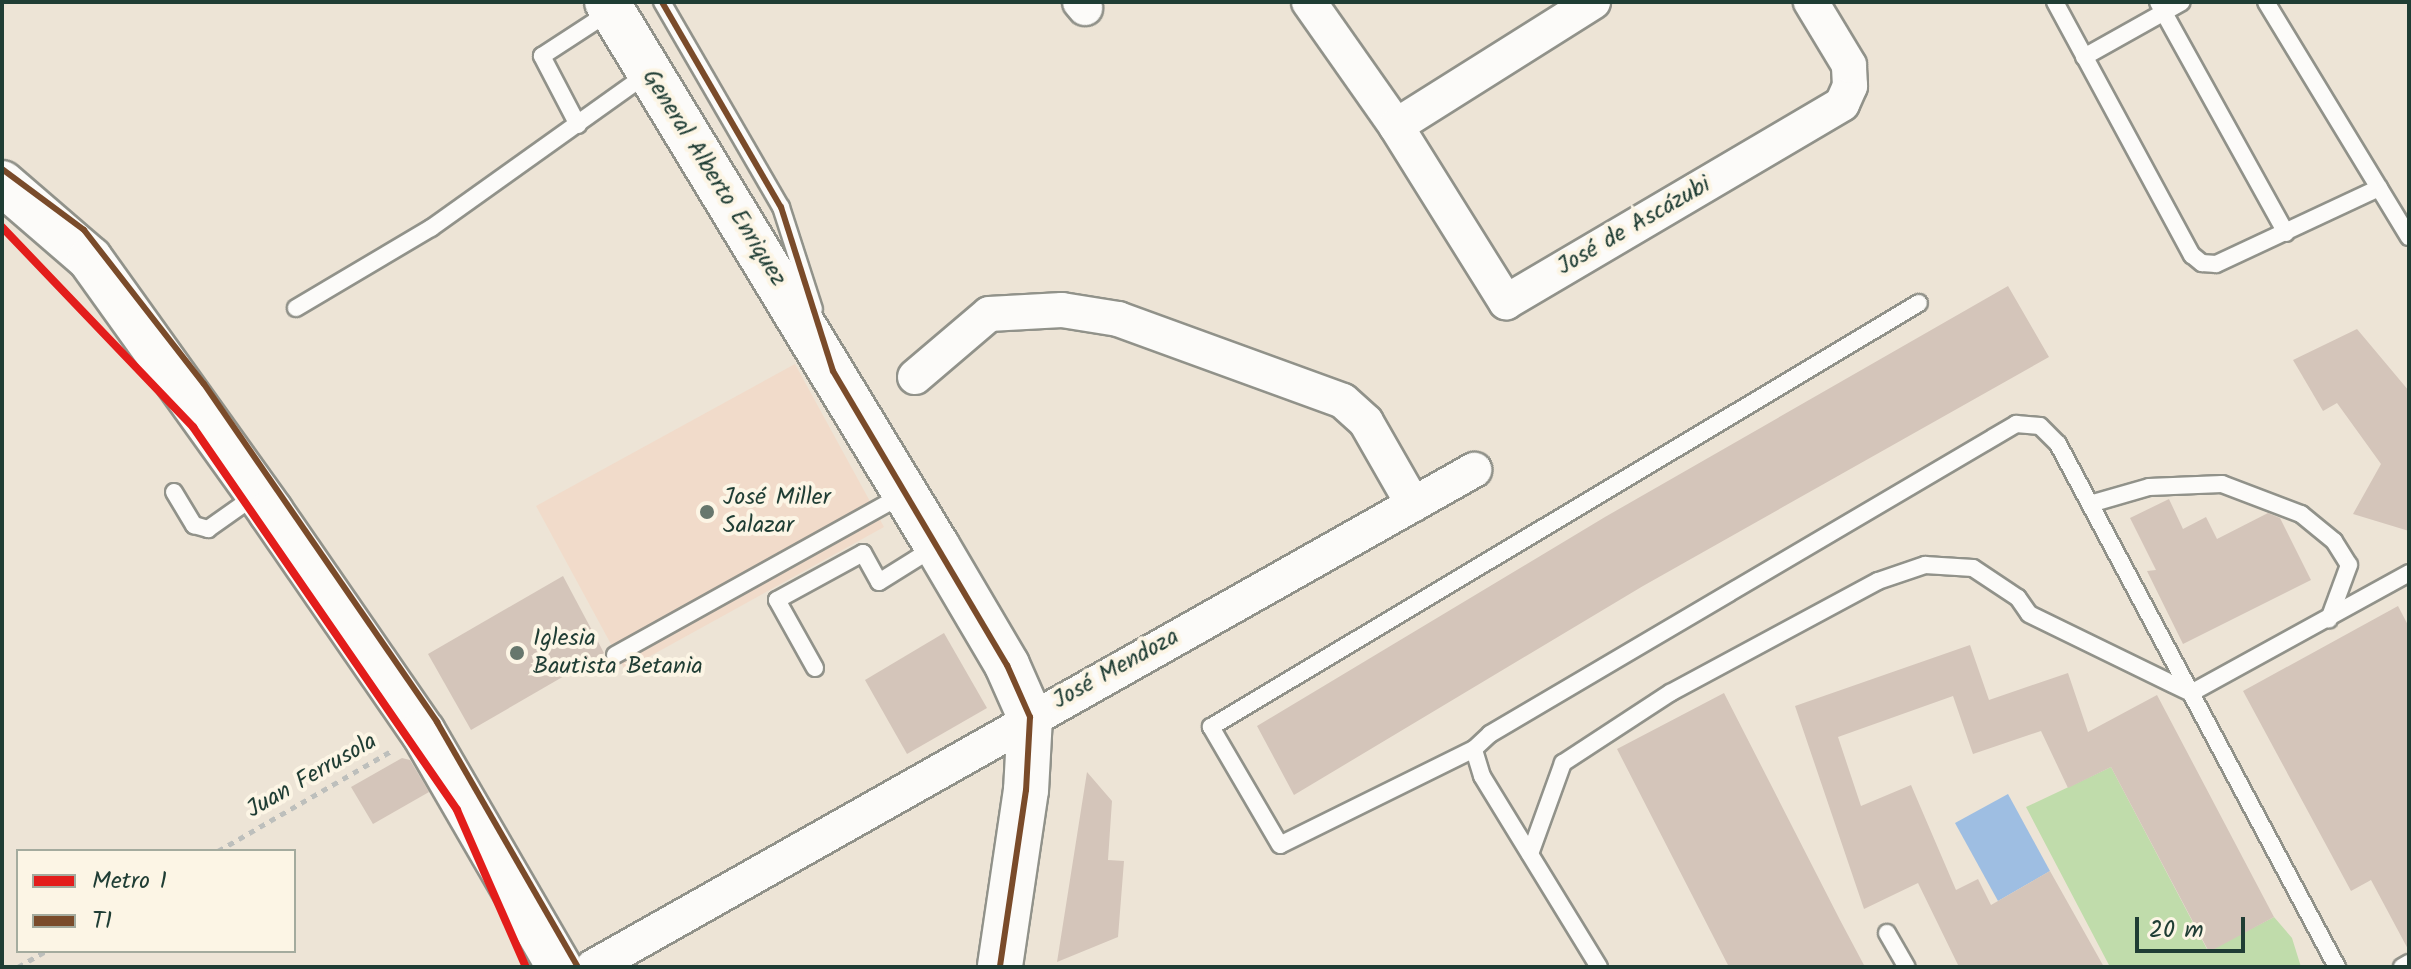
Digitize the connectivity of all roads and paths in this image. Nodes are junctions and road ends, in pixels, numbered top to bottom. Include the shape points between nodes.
1 (662, 2) edge
2 (1309, 2) edge
3 (1811, 2) edge
4 (2055, 2) edge
5 (2182, 2) edge
6 (2266, 2) edge
7 (1586, 4) edge
8 (610, 6) edge
9 (2161, 7) edge
10 (2084, 57) junction
11 (649, 72) junction
12 (578, 125) junction
13 (1396, 126) junction
14 (2, 169) edge
15 (2, 183) edge
16 (2379, 188) junction
17 (2286, 233) junction
18 (2409, 237) edge
19 (1919, 303) dead end
20 (296, 308) dead end
21 (833, 371) junction
22 (915, 377) dead end
23 (1474, 470) dead end
24 (174, 492) dead end
25 (905, 493) junction
26 (258, 494) junction
27 (1413, 504) junction
28 (2090, 504) junction
29 (937, 546) junction
30 (2409, 573) edge
31 (2329, 619) junction
32 (615, 655) dead end
33 (815, 668) dead end
34 (2191, 693) junction
35 (1030, 717) junction
36 (423, 732) junction
37 (1474, 749) junction
38 (221, 849) edge
39 (1530, 854) junction
40 (1887, 933) dead end
41 (42, 953) edge
42 (2409, 963) edge
43 (18, 967) edge
44 (559, 967) edge
45 (578, 967) edge
46 (593, 967) edge
47 (1000, 967) edge
48 (1599, 967) edge
49 (1907, 967) edge
50 (2337, 967) edge
51 (2402, 967) edge

1 - 21 lane via 781,207
2 - 13 street, José de Ascázubi
3 - 13 street, José de Ascázubi via 1849,65 1850,86 1842,104 1506,302
4 - 10 lane
5 - 9 lane
6 - 16 lane
7 - 13 street
8 - 11 main road, General Alberto Enriquez
8 - 12 lane via 542,56
9 - 10 lane
9 - 17 lane
10 - 17 lane via 2192,255 2216,264
11 - 12 lane
11 - 21 main road, General Alberto Enriquez
12 - 20 lane via 431,228
14 - 45 lane via 84,230 204,384 437,722
15 - 26 main road via 90,259
16 - 17 lane
16 - 18 lane
19 - 37 lane via 1211,727 1280,845
21 - 25 main road, General Alberto Enriquez
22 - 27 street via 989,314 1062,310 1118,319 1343,401 1366,422
23 - 27 street, José Mendoza
24 - 26 lane via 194,525 208,529
25 - 29 main road, General Alberto Enriquez
25 - 32 lane
26 - 36 main road
27 - 35 street, José Mendoza
28 - 31 lane via 2149,487 2222,484 2301,514 2334,541 2349,565
28 - 34 lane
28 - 37 lane via 2058,444 2040,426 2016,424
29 - 33 lane via 879,582 863,553 777,600
29 - 35 main road, General Alberto Enriquez via 1007,665
30 - 31 lane
31 - 34 lane
34 - 39 lane via 2029,614 2018,598 1973,568 1925,565 1878,581 1683,685 1563,763
34 - 50 lane
35 - 46 street, José Mendoza
35 - 47 main road, General Alberto Enriquez via 1029,759
36 - 38 path, Juan Ferrusola
36 - 44 main road
37 - 39 lane via 1482,776
39 - 48 lane
40 - 49 lane
41 - 43 path
42 - 51 lane

